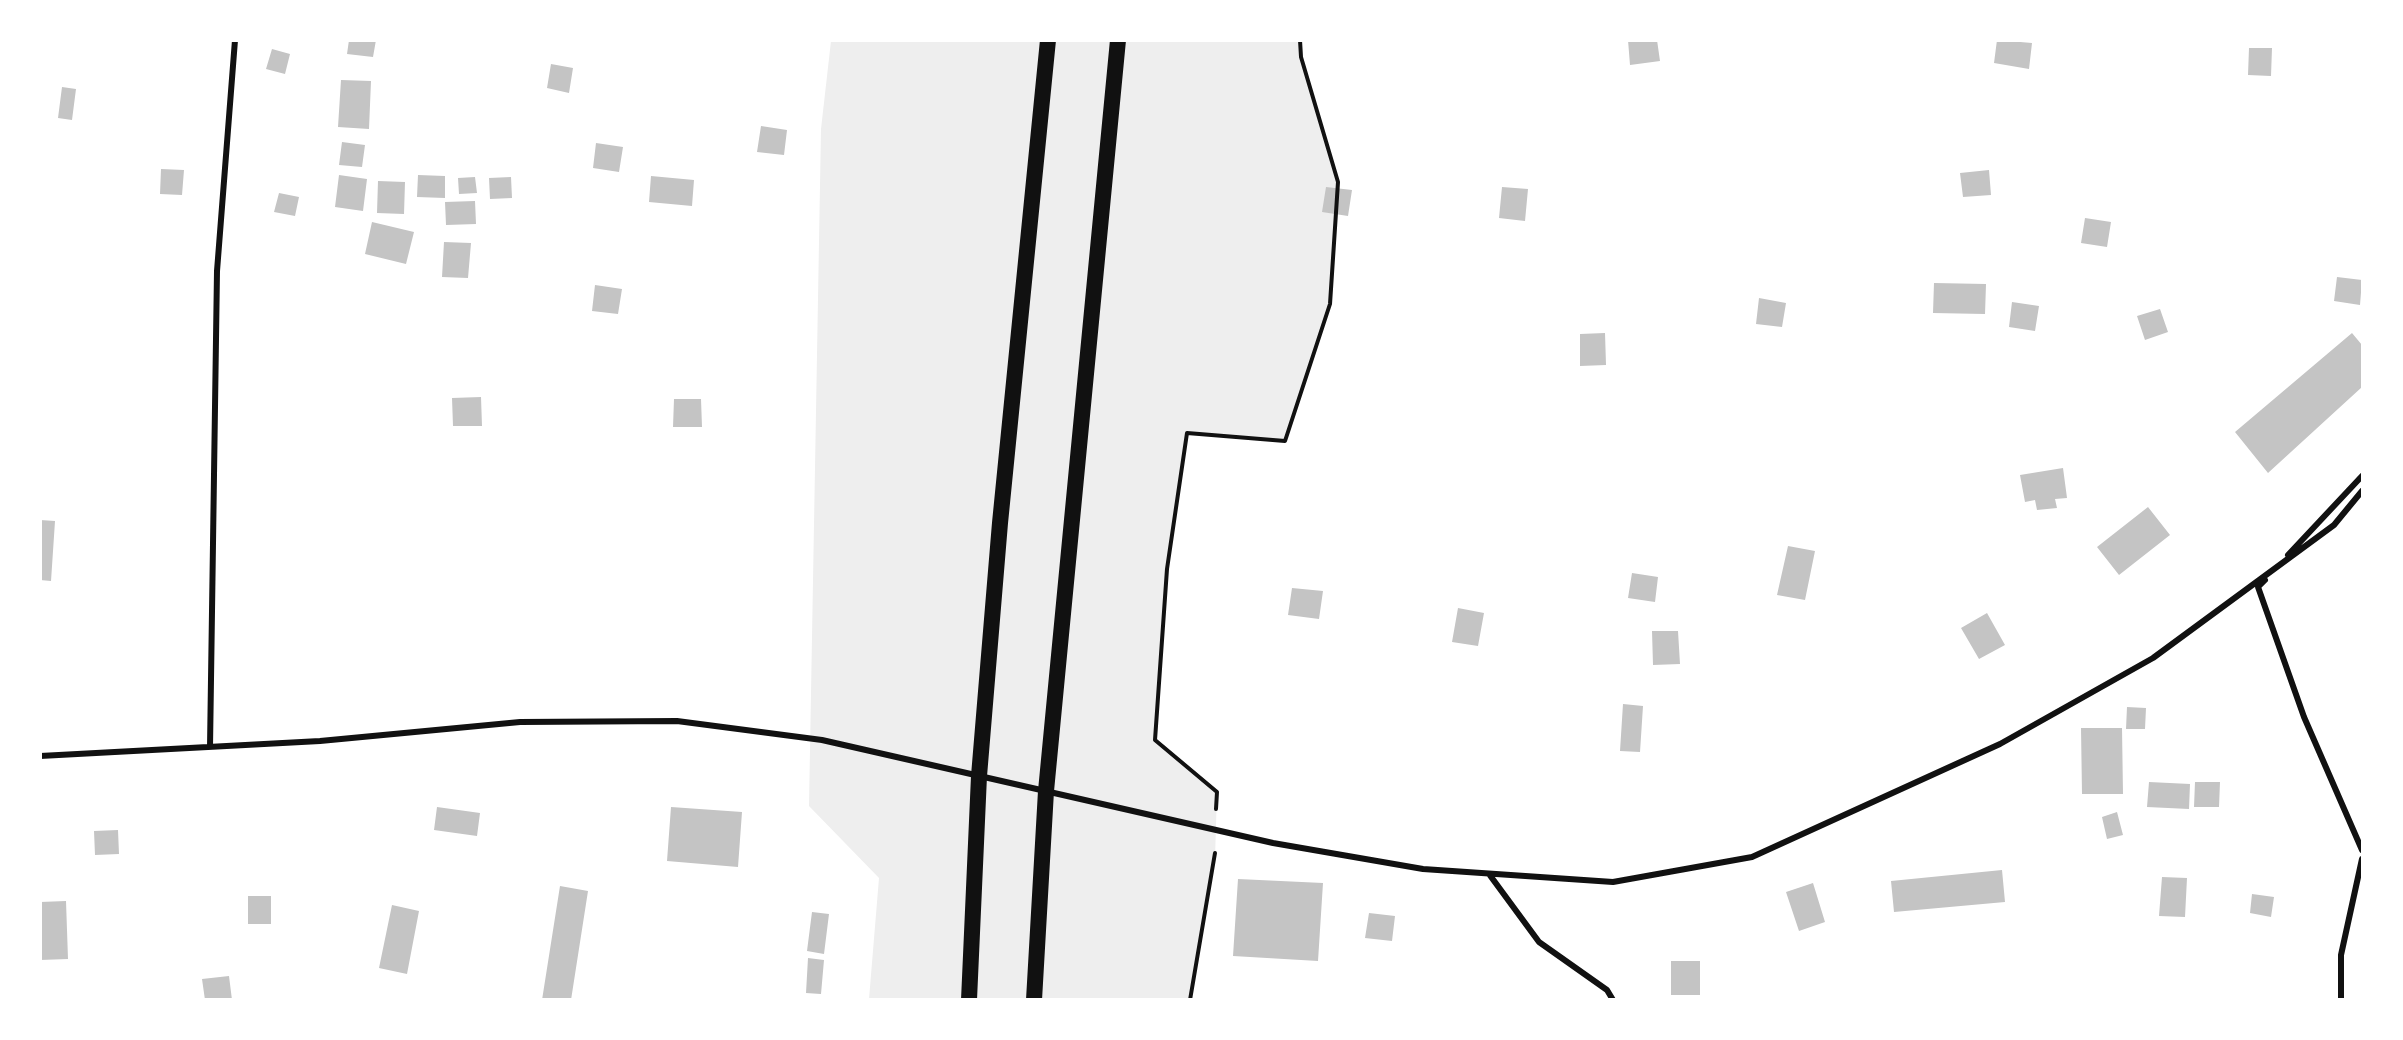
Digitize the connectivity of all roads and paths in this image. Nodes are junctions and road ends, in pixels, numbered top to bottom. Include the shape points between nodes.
1 (235, 40) edge
2 (1048, 40) edge
3 (1118, 40) edge
4 (1300, 40) edge
5 (2362, 476) edge
6 (2362, 491) edge
7 (210, 747) junction
8 (40, 756) edge
9 (979, 777) junction
10 (1046, 791) junction
11 (1217, 792) dead end
12 (2362, 850) edge
13 (1215, 859) dead end
14 (2362, 859) edge
15 (1489, 874) junction
16 (969, 999) edge
17 (1034, 999) edge
18 (1190, 999) edge
19 (1613, 999) edge
20 (2341, 999) edge

1 - 7 street via 217,271
2 - 9 highway
3 - 10 highway
4 - 11 path via 1300,57 1338,182 1330,304 1285,441 1187,433 1167,568 1155,740
5 - 12 street via 2258,587 2304,717
6 - 15 street via 2334,525 2153,658 2000,744 1752,857 1613,882
7 - 8 street
7 - 9 street via 520,722 677,721 822,740
9 - 10 street
9 - 16 highway
10 - 15 street via 1273,843 1423,869
10 - 17 highway
13 - 18 path
14 - 20 street via 2341,955
15 - 19 street via 1539,942 1607,990

